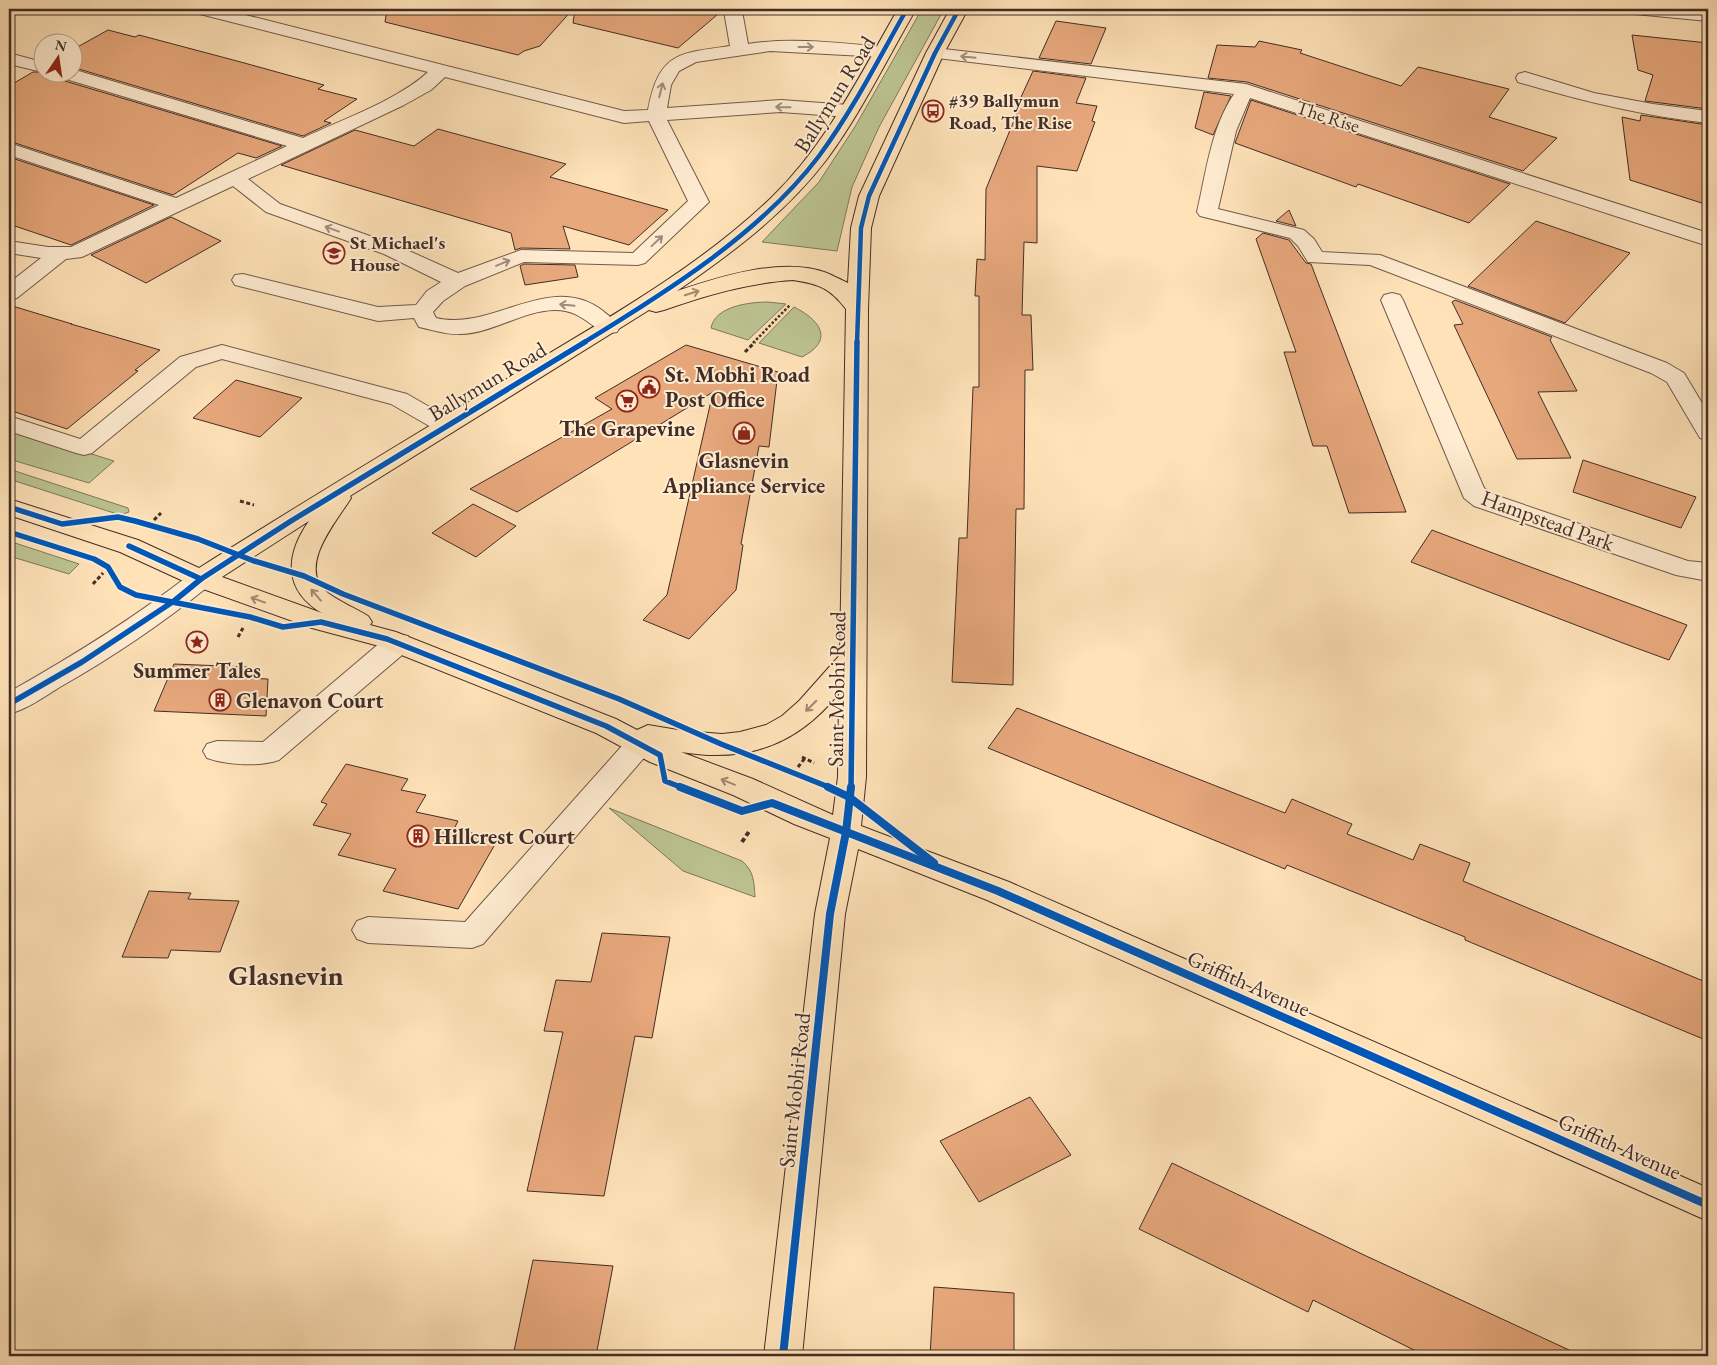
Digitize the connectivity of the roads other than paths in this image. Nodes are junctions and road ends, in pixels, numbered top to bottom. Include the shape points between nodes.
1 (907, 9) edge
2 (959, 9) edge
3 (1636, 9) edge
4 (211, 10) edge
5 (733, 11) dead end
6 (1708, 16) edge
7 (740, 50) junction
8 (883, 52) junction
9 (935, 53) junction
10 (9, 58) edge
11 (32, 64) edge
12 (442, 69) junction
13 (82, 78) edge
14 (1525, 78) dead end
15 (1246, 90) junction
16 (849, 111) junction
17 (656, 116) junction
18 (1708, 118) edge
19 (305, 144) junction
20 (9, 149) edge
21 (235, 178) junction
22 (178, 205) junction
23 (1708, 240) edge
24 (9, 247) edge
25 (61, 253) junction
26 (243, 280) dead end
27 (457, 281) junction
28 (9, 293) edge
29 (1392, 300) dead end
30 (857, 309) junction
31 (422, 311) junction
32 (629, 314) junction
33 (609, 327) junction
34 (9, 423) edge
35 (446, 426) junction
36 (1708, 433) edge
37 (351, 484) junction
38 (9, 508) edge
39 (1708, 572) edge
40 (201, 579) junction
41 (392, 641) junction
42 (854, 656) junction
43 (9, 704) edge
44 (606, 726) junction
45 (639, 745) junction
46 (217, 751) dead end
47 (846, 832) junction
48 (368, 930) dead end
49 (1708, 1205) edge
50 (784, 1356) edge

1 - 8 main road, Ballymun Road
2 - 9 main road
3 - 6 street
4 - 12 street
5 - 7 street
7 -> 8 street via 770,46
17 -> 7 street via 662,85 672,68 691,57
8 - 16 main road, Ballymun Road
15 -> 9 street, The Rise
9 - 30 main road, Saint Mobhi Road via 869,196 861,228
10 - 11 street
12 - 17 street via 624,117
12 - 19 street via 424,86
13 - 19 street
14 - 18 street via 1591,98
15 - 23 street, The Rise
15 - 36 street via 1239,98 1229,126 1207,212 1297,234 1307,243 1315,258 1373,259 1659,368 1676,378
16 -> 17 street via 781,106
16 - 32 main road, Ballymun Road via 819,156 779,201 730,245
27 -> 17 street via 521,256 638,258 699,202
19 - 21 street
20 - 22 street
21 - 22 street
27 -> 21 street via 391,250 274,208
22 - 25 street via 76,253
24 - 25 street
25 - 28 street
26 - 31 street via 378,314
27 - 31 street via 435,296
29 - 39 street, Hampstead Park via 1473,492 1483,500 1685,569
32 -> 30 main road via 738,279 775,274 807,276 833,284 851,298
30 - 42 main road, Saint Mobhi Road
33 -> 31 street via 582,307 563,304 524,309 471,327 450,328 427,322
32 - 33 main road, Ballymun Road
33 - 35 main road, Ballymun Road
34 - 35 street via 84,448 188,362 222,352 399,399
35 - 37 main road, Ballymun Road
37 - 40 main road, Ballymun Road
41 -> 37 main road via 317,598 304,576 304,559 310,538
38 - 40 main road, Griffith Avenue via 129,546
41 -> 40 main road, Griffith Avenue via 321,622
40 - 43 street, Ballymun Road via 174,601 82,662
41 - 44 main road, Griffith Avenue
41 - 46 street via 270,753
42 -> 44 main road via 811,706 772,736 726,744 683,744
42 - 47 main road, Saint Mobhi Road via 852,777
44 - 45 main road, Griffith Avenue
47 -> 45 main road, Griffith Avenue
45 - 48 street via 472,935
47 - 49 main road, Griffith Avenue via 998,891
47 - 50 main road, Saint Mobhi Road via 830,914

